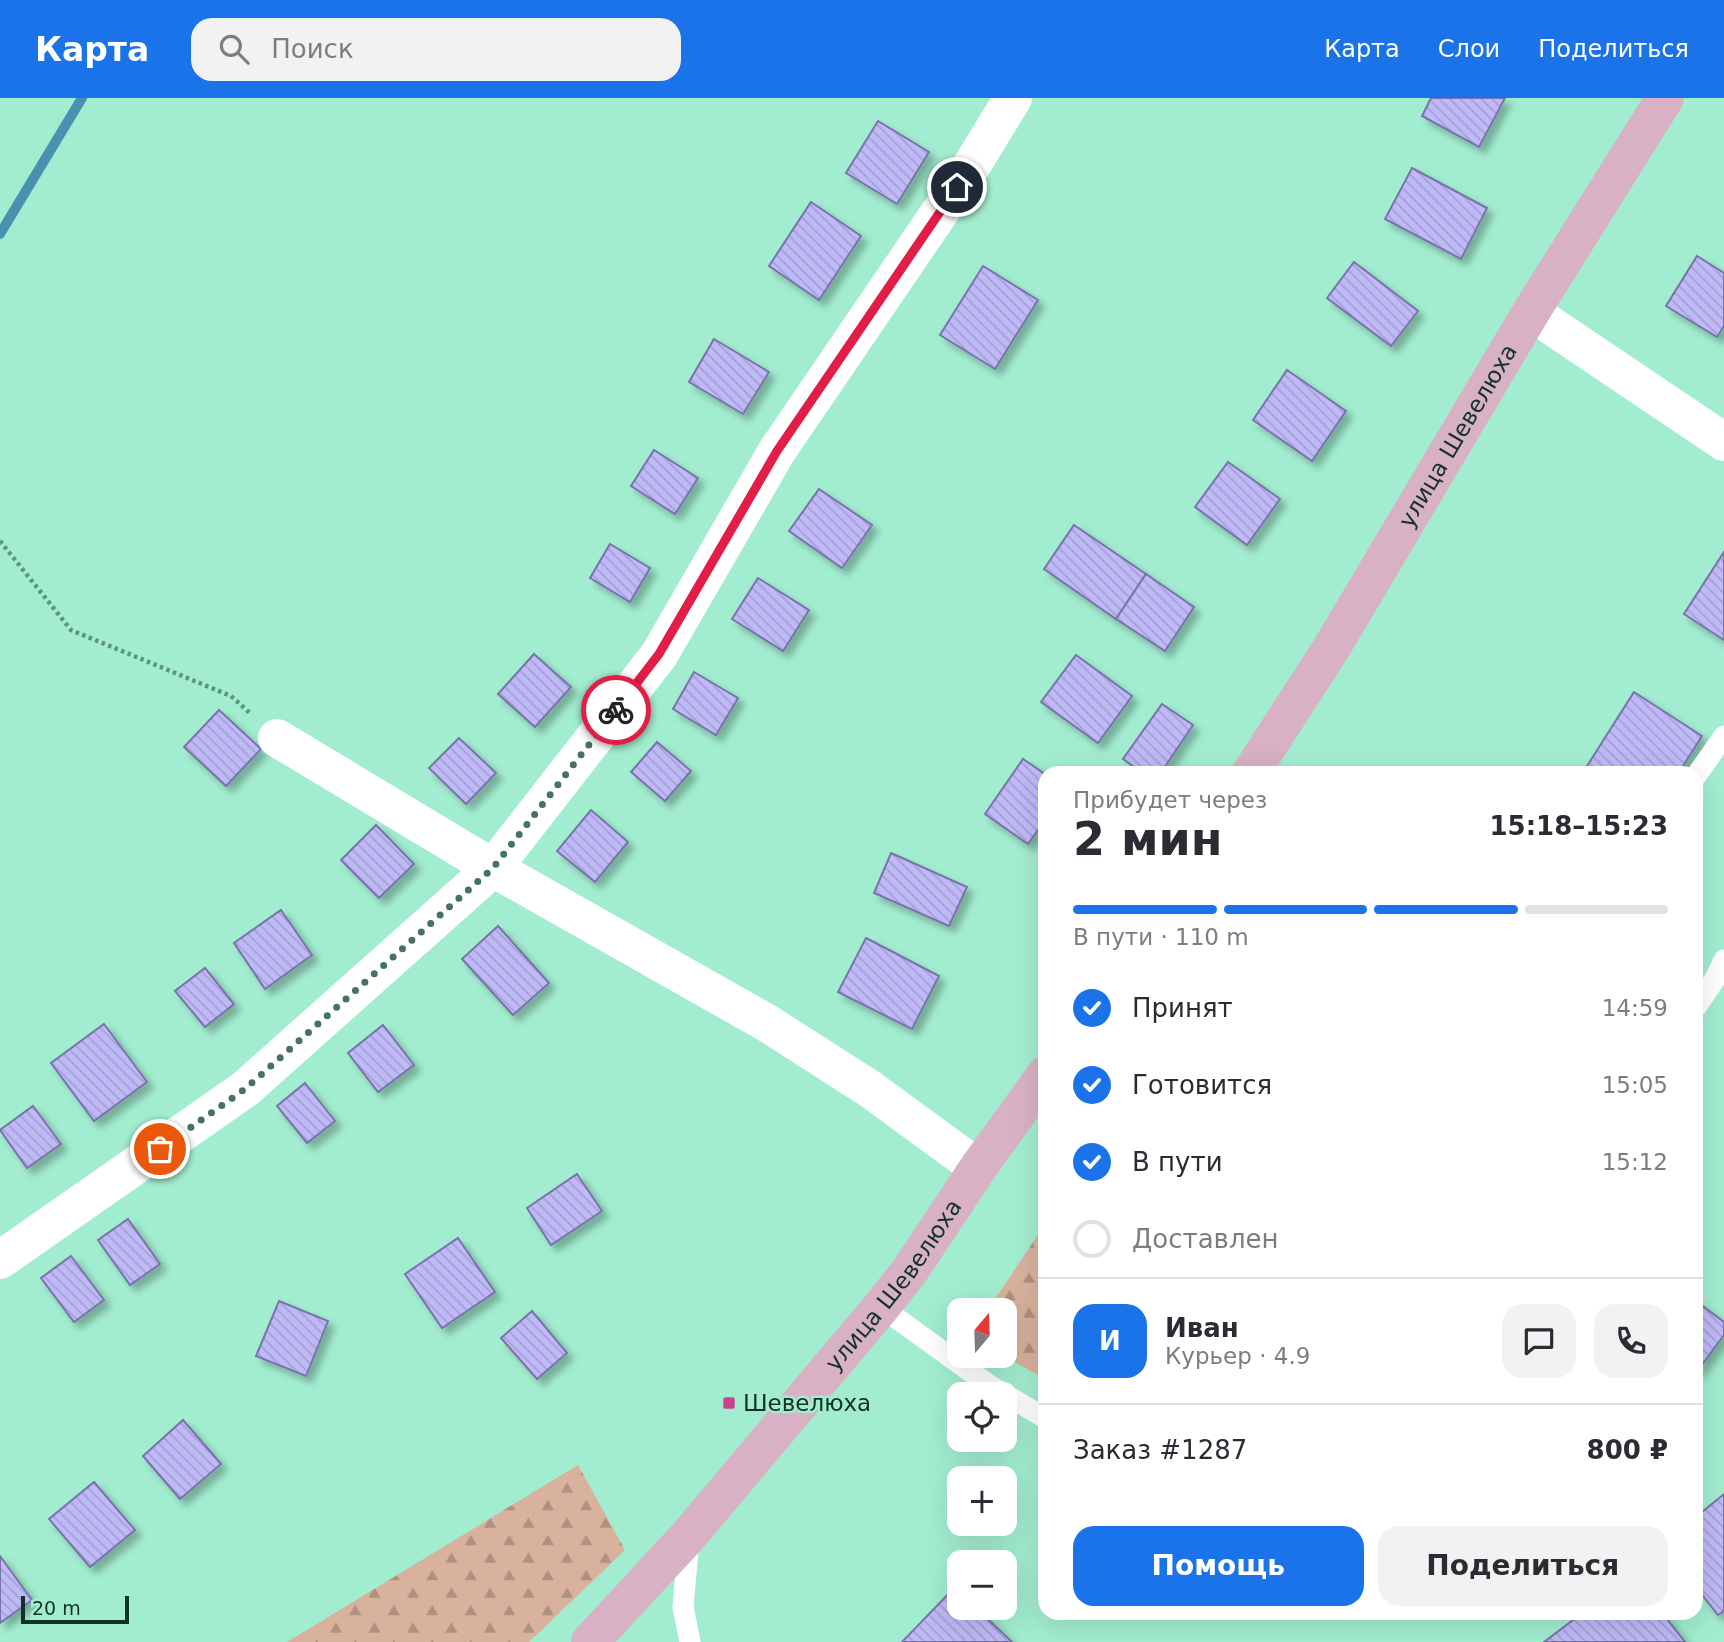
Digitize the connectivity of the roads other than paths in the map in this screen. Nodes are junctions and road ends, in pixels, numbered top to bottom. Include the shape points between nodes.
1 (1013, 98) edge
2 (1665, 98) edge
3 (1531, 312) junction
4 (1724, 442) edge
5 (1724, 736) edge
6 (277, 738) road end
7 (1255, 766) edge
8 (1703, 766) edge
9 (493, 868) junction
10 (1724, 960) edge
11 (1703, 997) edge
12 (1038, 1085) edge
13 (978, 1168) junction
14 (0, 1260) edge
15 (881, 1307) junction
16 (1038, 1414) edge
17 (690, 1535) junction
18 (590, 1642) edge
19 (690, 1642) edge

1 - 9 street via 777,451 659,654
2 - 3 main road, улица Шевелюха
3 - 4 street
3 - 7 main road, улица Шевелюха via 1332,647
5 - 8 lane
6 - 9 street
9 - 13 street via 767,1023 870,1088
9 - 14 street via 245,1089
10 - 11 lane
12 - 13 main road, улица Шевелюха
13 - 15 main road, улица Шевелюха
15 - 16 lane via 989,1385
15 - 17 main road, улица Шевелюха
17 - 18 main road, улица Шевелюха
17 - 19 lane via 683,1608

